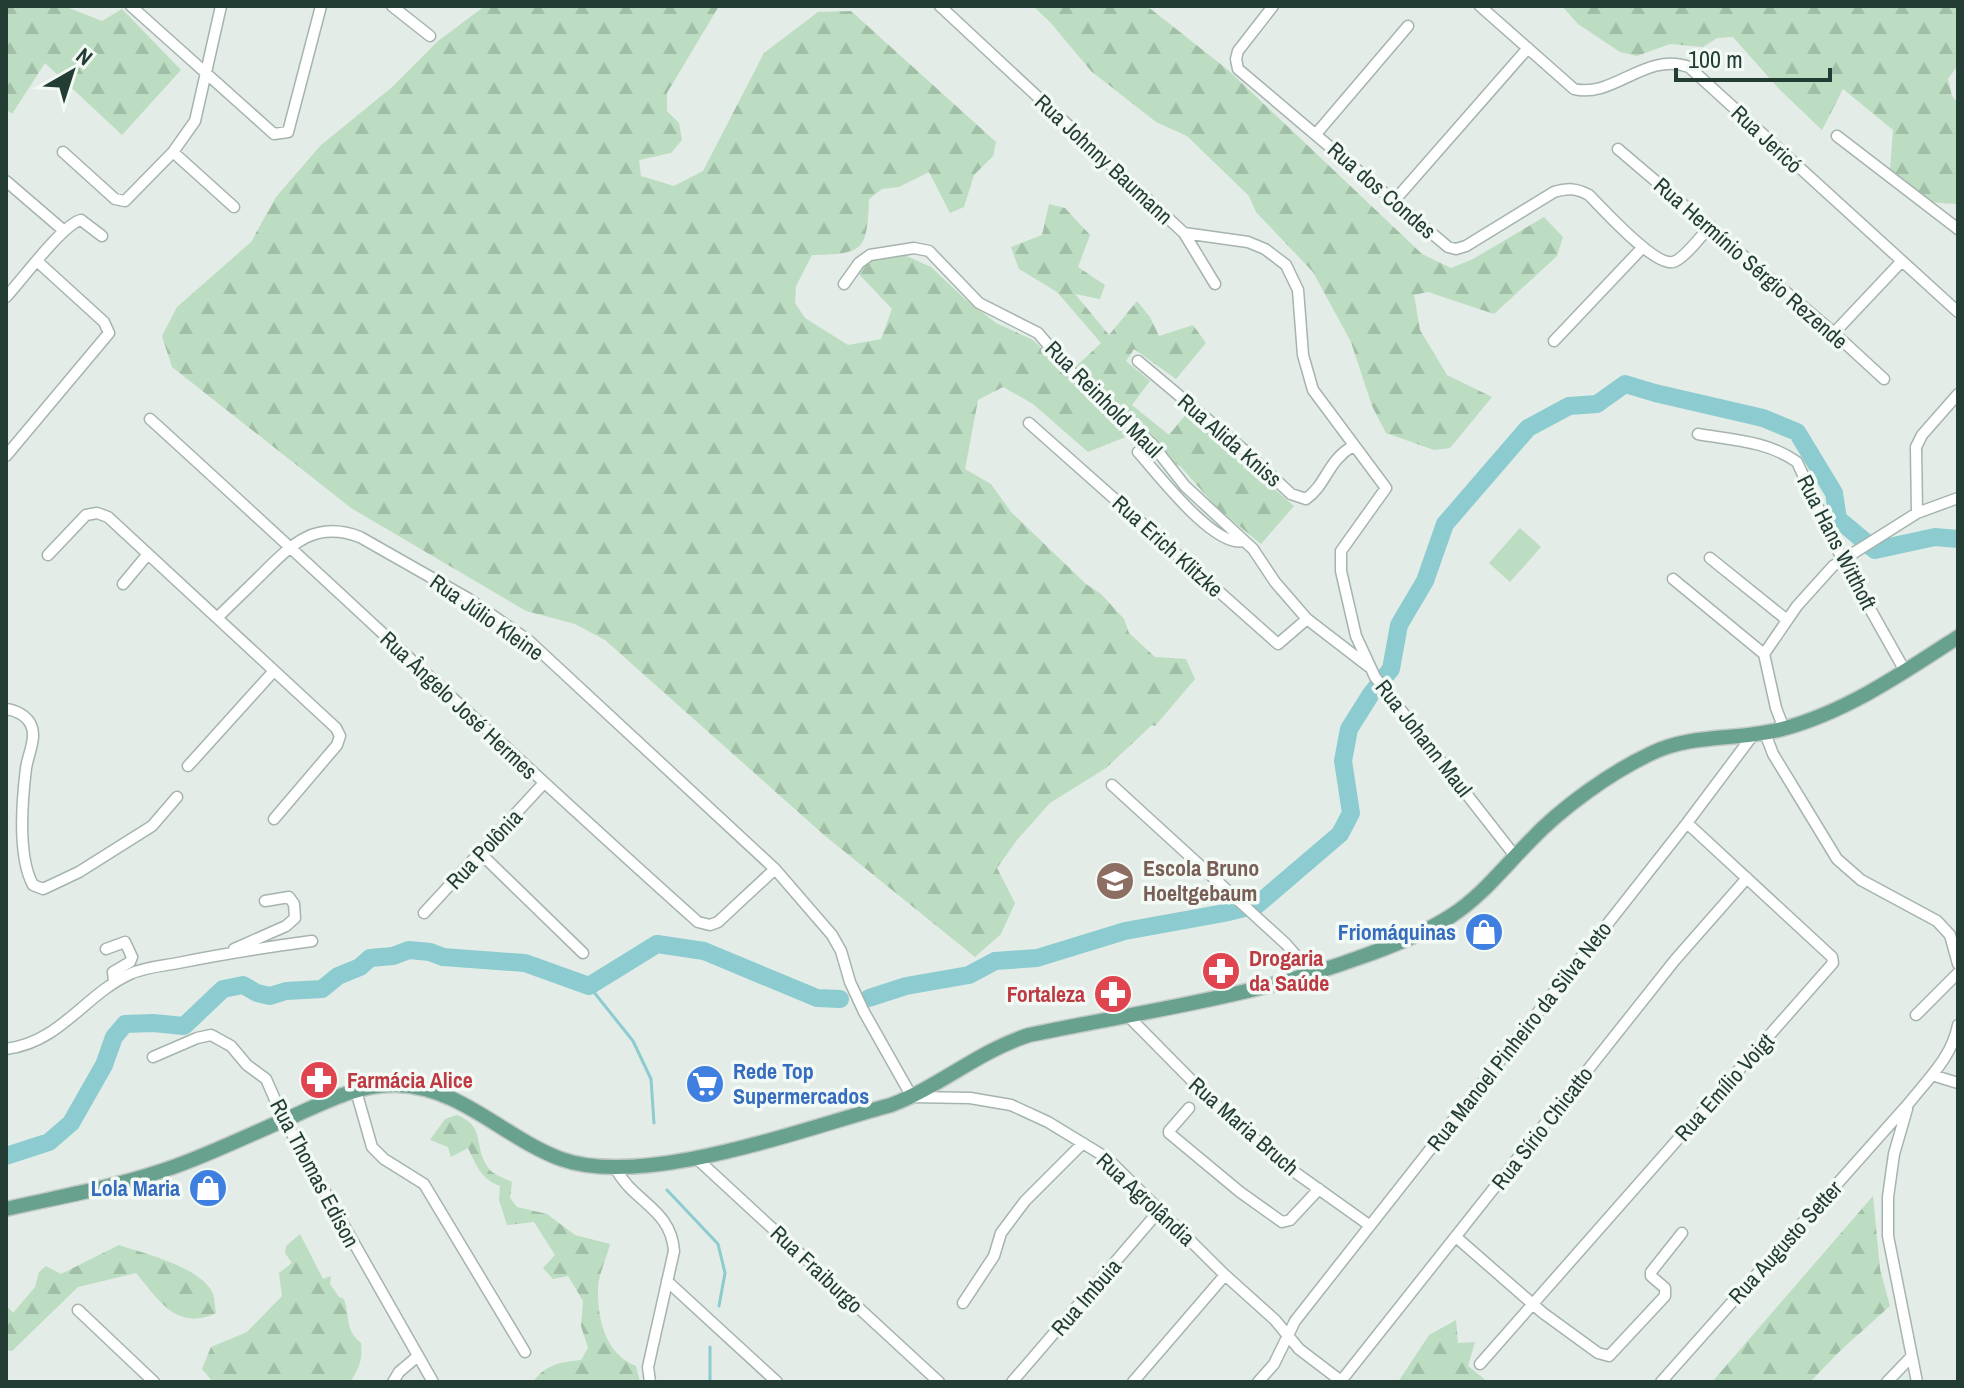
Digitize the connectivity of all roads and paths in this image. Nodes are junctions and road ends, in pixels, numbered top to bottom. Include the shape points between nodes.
1 (131, 6) edge
2 (221, 6) edge
3 (321, 6) edge
4 (392, 6) edge
5 (940, 6) edge
6 (1273, 6) edge
7 (1480, 6) edge
8 (1408, 26) dead end
9 (430, 36) dead end
10 (1528, 48) junction
11 (207, 74) junction
12 (1316, 134) junction
13 (1837, 136) dead end
14 (1618, 149) dead end
15 (63, 152) dead end
16 (173, 152) junction
17 (6, 181) edge
18 (1394, 201) junction
19 (234, 207) dead end
20 (1710, 226) junction
21 (1958, 229) edge
22 (63, 230) junction
23 (1184, 233) junction
24 (102, 236) dead end
25 (1643, 247) junction
26 (38, 262) junction
27 (1901, 262) junction
28 (844, 284) dead end
29 (1215, 284) dead end
30 (6, 297) edge
31 (1958, 312) edge
32 (1834, 333) junction
33 (1554, 341) dead end
34 (1138, 361) dead end
35 (1884, 379) dead end
36 (1958, 394) edge
37 (150, 419) dead end
38 (1029, 423) dead end
39 (1698, 434) dead end
40 (1353, 446) junction
41 (1138, 452) dead end
42 (6, 456) edge
43 (1958, 498) edge
44 (1917, 513) junction
45 (1243, 541) junction
46 (290, 546) junction
47 (148, 554) junction
48 (48, 555) dead end
49 (1710, 558) dead end
50 (1842, 559) junction
51 (1673, 579) dead end
52 (123, 584) dead end
53 (218, 617) junction
54 (1307, 619) junction
55 (1787, 620) junction
56 (1958, 637) edge
57 (1764, 654) junction
58 (1905, 671) junction
59 (273, 672) junction
60 (1372, 672) junction
61 (6, 709) edge
62 (1784, 729) junction
63 (1759, 734) junction
64 (188, 766) dead end
65 (543, 784) junction
66 (1112, 785) dead end
67 (177, 797) dead end
68 (274, 819) dead end
69 (1687, 823) junction
70 (480, 853) junction
71 (1515, 856) junction
72 (775, 869) junction
73 (1747, 878) junction
74 (265, 901) dead end
75 (424, 913) dead end
76 (312, 941) dead end
77 (106, 949) dead end
78 (229, 952) junction
79 (583, 953) dead end
80 (1958, 964) edge
81 (1958, 973) edge
82 (1312, 974) junction
83 (114, 982) junction
84 (1916, 1015) dead end
85 (1128, 1016) junction
86 (1958, 1025) edge
87 (6, 1049) edge
88 (153, 1057) dead end
89 (1932, 1075) junction
90 (1958, 1083) edge
91 (356, 1091) junction
92 (912, 1097) junction
93 (1909, 1103) junction
94 (1189, 1108) dead end
95 (284, 1120) junction
96 (1083, 1143) junction
97 (695, 1157) junction
98 (615, 1167) junction
99 (1319, 1189) junction
100 (6, 1209) edge
101 (1159, 1211) junction
102 (1369, 1225) junction
103 (1682, 1233) dead end
104 (1456, 1237) junction
105 (1225, 1275) junction
106 (667, 1281) junction
107 (963, 1303) dead end
108 (1534, 1305) junction
109 (78, 1310) dead end
110 (1288, 1337) junction
111 (525, 1352) dead end
112 (418, 1356) junction
113 (1911, 1357) junction
114 (1480, 1364) dead end
115 (1341, 1381) edge
116 (154, 1382) edge
117 (393, 1382) edge
118 (433, 1382) edge
119 (650, 1382) edge
120 (777, 1382) edge
121 (939, 1382) edge
122 (1012, 1382) edge
123 (1133, 1382) edge
124 (1258, 1382) edge
125 (1661, 1382) edge
126 (1887, 1382) edge
127 (1917, 1382) edge

1 - 11 street
2 - 11 street
3 - 11 street via 288,132 274,134
4 - 9 street
5 - 23 street, Rua Johnny Baumann
6 - 12 street, Rua dos Condes via 1238,51 1238,69
7 - 10 street, Rua Jericó
8 - 12 street
10 - 18 street
10 - 27 street, Rua Jericó via 1574,89 1584,91 1662,62 1689,67
11 - 16 street via 195,121
12 - 18 street, Rua dos Condes
13 - 21 street
14 - 20 street, Rua Hermínio Sérgio Rezende
15 - 16 street via 115,199 125,201
16 - 19 street
17 - 22 street
18 - 25 street, Rua dos Condes via 1456,249 1554,192 1578,189
20 - 25 street, Rua dos Condes via 1673,262
20 - 32 street, Rua Hermínio Sérgio Rezende
22 - 24 street via 78,219
22 - 26 street
23 - 29 street
23 - 40 street, Rua Johnny Baumann via 1248,242 1286,265 1298,290 1303,355 1313,390
25 - 33 street
26 - 30 street
26 - 42 street via 104,322 109,333
27 - 31 street, Rua Jericó
27 - 32 street
28 - 45 street, Rua Reinhold Maul via 870,255 914,248 929,251 979,303 1038,333
32 - 35 street, Rua Hermínio Sérgio Rezende
34 - 40 street, Rua Alida Kniss via 1291,494 1306,499 1314,494 1338,455
36 - 44 street via 1916,447
37 - 46 street, Rua Ângelo José Hermes
38 - 54 street, Rua Erich Klitzke via 1278,644
39 - 50 street, Rua Hans Witthoft via 1767,446 1797,462
40 - 60 street, Rua Johann Maul via 1386,488 1351,535 1340,561 1356,636
41 - 45 street via 1202,521 1231,542
43 - 44 street
44 - 50 street
45 - 54 street, Rua Reinhold Maul
46 - 53 street, Rua Júlio Kleine
46 - 65 street, Rua Ângelo José Hermes
46 - 72 street, Rua Júlio Kleine via 317,533 345,531 469,599 528,640
47 - 48 street via 97,513 86,515
47 - 52 street
47 - 53 street
49 - 55 street
50 - 55 street
50 - 58 street, Rua Hans Witthoft
51 - 57 street
53 - 59 street
54 - 60 street, Rua Reinhold Maul
55 - 57 street
56 - 58 main road
57 - 62 street
58 - 62 main road via 1840,707
59 - 64 street
59 - 68 street via 340,736
60 - 71 street, Rua Johann Maul
61 - 67 street via 31,723 33,735 22,806 27,875 33,885 43,889 79,872 152,826
62 - 63 main road
63 - 69 street, Rua Manoel Pinheiro da Silva Neto
63 - 71 main road via 1699,738 1654,752 1568,808
63 - 80 street via 1837,859 1861,880 1937,921 1950,935
65 - 70 street, Rua Polônia
65 - 72 street, Rua Ângelo José Hermes via 698,922 718,922
66 - 82 street
69 - 73 street, Rua Emílio Voigt
69 - 102 street, Rua Manoel Pinheiro da Silva Neto
70 - 75 street, Rua Polônia
70 - 79 street
71 - 82 main road via 1482,893 1448,918 1383,950
72 - 92 street, Rua Júlio Kleine via 832,935 864,1012
73 - 104 street, Rua Sírio Chicatto via 1675,960
73 - 108 street, Rua Emílio Voigt via 1833,963
74 - 78 street via 289,897 295,918
76 - 78 street
77 - 83 street via 125,942 131,950 132,960 113,972
78 - 83 street via 135,972
81 - 84 street
82 - 85 main road
83 - 87 street via 66,1024
85 - 92 main road via 1005,1043
85 - 99 street, Rua Maria Bruch via 1210,1099
86 - 89 street, Rua Augusto Setter via 1952,1047
88 - 95 street, Rua Thomas Edison via 197,1038 220,1039 266,1079
89 - 90 street
89 - 93 street, Rua Augusto Setter
91 - 95 main road
91 - 98 main road via 395,1085 428,1091 476,1110 557,1157
91 - 111 street via 372,1147 424,1184
92 - 96 street, Rua Agrolândia via 1011,1105
92 - 97 main road
93 - 113 street via 1894,1154 1888,1223
93 - 125 street, Rua Augusto Setter
94 - 99 street via 1169,1133 1282,1222
95 - 100 main road via 174,1166
95 - 112 street, Rua Thomas Edison
96 - 101 street, Rua Agrolândia via 1107,1158
96 - 107 street via 1001,1233 994,1256
97 - 98 main road
97 - 121 street, Rua Fraiburgo
98 - 106 street via 673,1235
99 - 102 street, Rua Maria Bruch
101 - 105 street, Rua Agrolândia
101 - 122 street, Rua Imbuia
102 - 110 street, Rua Manoel Pinheiro da Silva Neto
103 - 108 street via 1651,1272 1665,1288 1665,1296 1609,1356
104 - 108 street
104 - 115 street, Rua Sírio Chicatto
105 - 110 street, Rua Agrolândia
105 - 123 street
106 - 119 street via 648,1367
106 - 120 street
108 - 114 street, Rua Emílio Voigt
109 - 116 street
110 - 115 street, Rua Agrolândia
110 - 124 street, Rua Manoel Pinheiro da Silva Neto
112 - 117 street
112 - 118 street, Rua Thomas Edison
113 - 126 street
113 - 127 street

